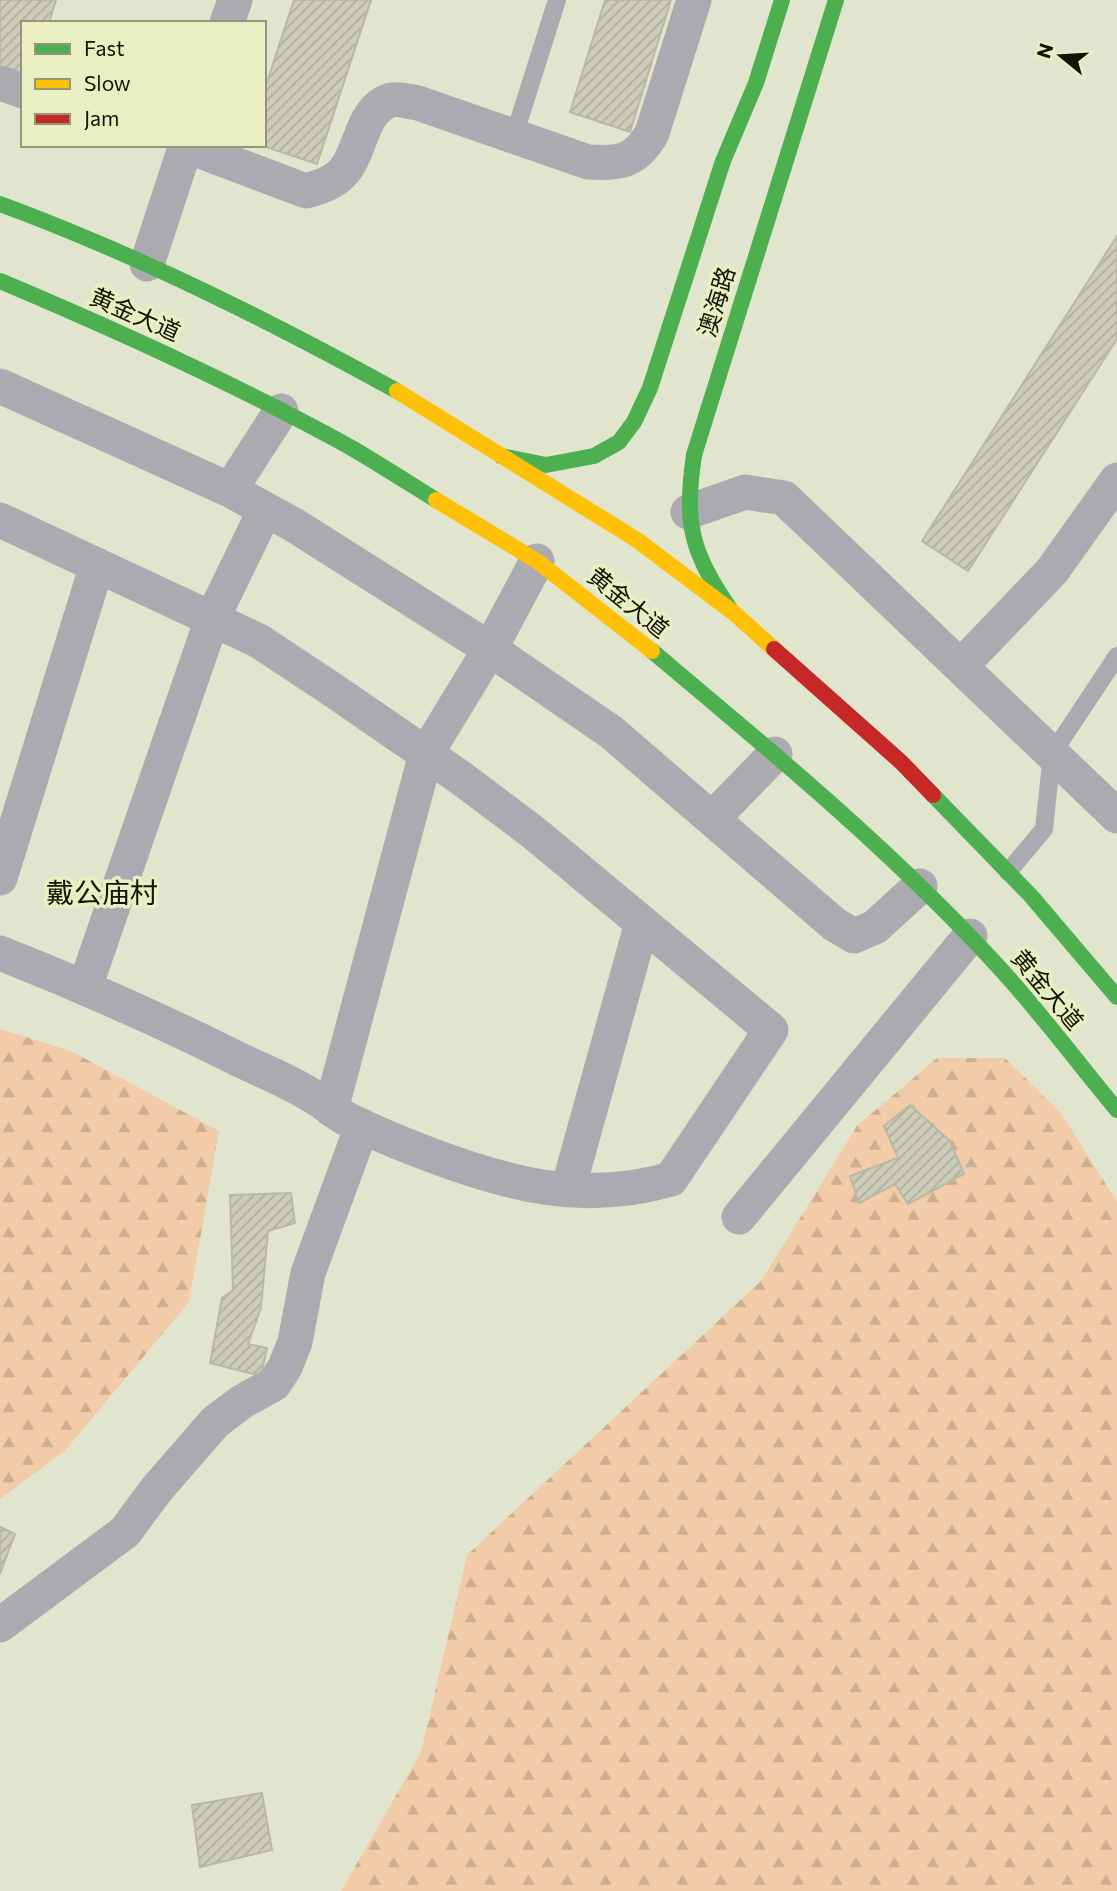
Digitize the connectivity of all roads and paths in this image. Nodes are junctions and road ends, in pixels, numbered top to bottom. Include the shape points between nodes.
1 (235, 0) edge
2 (557, 0) edge
3 (694, 0) edge
4 (782, 0) edge
5 (836, 0) edge
6 (228, 21) edge
7 (0, 83) edge
8 (21, 89) edge
9 (514, 136) junction
10 (185, 147) edge
11 (191, 147) edge
12 (0, 204) edge
13 (147, 264) junction
14 (0, 281) edge
15 (0, 386) edge
16 (281, 411) junction
17 (501, 456) junction
18 (1117, 480) edge
19 (230, 490) junction
20 (265, 510) junction
21 (688, 512) junction
22 (0, 520) edge
23 (537, 561) junction
24 (97, 565) junction
25 (734, 613) junction
26 (212, 619) junction
27 (490, 649) junction
28 (1117, 656) edge
29 (961, 666) junction
30 (426, 754) junction
31 (775, 754) junction
32 (1052, 754) junction
33 (1117, 816) edge
34 (712, 819) junction
35 (1008, 872) junction
36 (0, 878) edge
37 (919, 886) junction
38 (642, 923) junction
39 (970, 936) junction
40 (0, 953) edge
41 (85, 987) junction
42 (1117, 997) edge
43 (331, 1109) junction
44 (1117, 1110) edge
45 (362, 1126) junction
46 (568, 1189) junction
47 (739, 1217) dead end
48 (0, 1625) edge

1 - 6 street
2 - 9 lane
3 - 9 street via 643,149 614,164 588,162
4 - 17 main road, 澳海路 via 756,83 723,161 650,388 634,422 618,443 594,456 547,465
5 - 21 main road, 澳海路 via 694,455
7 - 8 street
9 - 11 street via 393,99 379,106 366,122 344,171 327,185 306,191
10 - 13 street
12 - 13 main road, 黄金大道
13 - 17 main road, 黄金大道 via 325,351 414,400
14 - 16 main road, 黄金大道 via 109,327
15 - 19 street
16 - 19 street
16 - 23 main road, 黄金大道
17 - 25 main road, 黄金大道 via 637,540
18 - 29 street via 1052,571
19 - 20 street
20 - 26 street
20 - 27 street
21 - 25 main road, 澳海路 via 689,532 705,573
21 - 29 street via 745,492 784,498
22 - 24 street
23 - 27 street
23 - 31 main road, 黄金大道
24 - 26 street
24 - 36 street
25 - 35 main road, 黄金大道 via 901,762
26 - 30 street via 258,641
26 - 41 street
27 - 30 street
27 - 34 street via 611,732
28 - 32 lane
29 - 32 street
30 - 38 street via 534,833
30 - 43 street
31 - 34 street
31 - 37 main road, 黄金大道
32 - 33 street
32 - 35 lane via 1044,829
34 - 37 street via 854,936 875,927
35 - 42 main road, 黄金大道
37 - 39 main road, 黄金大道
38 - 46 street
38 - 46 street via 771,1030 671,1178 644,1187
39 - 44 main road, 黄金大道
39 - 47 street
40 - 41 street
41 - 43 street via 246,1062
43 - 45 street
45 - 46 street via 471,1171 537,1188
45 - 48 street via 308,1273 295,1342 274,1384 215,1422 125,1532

